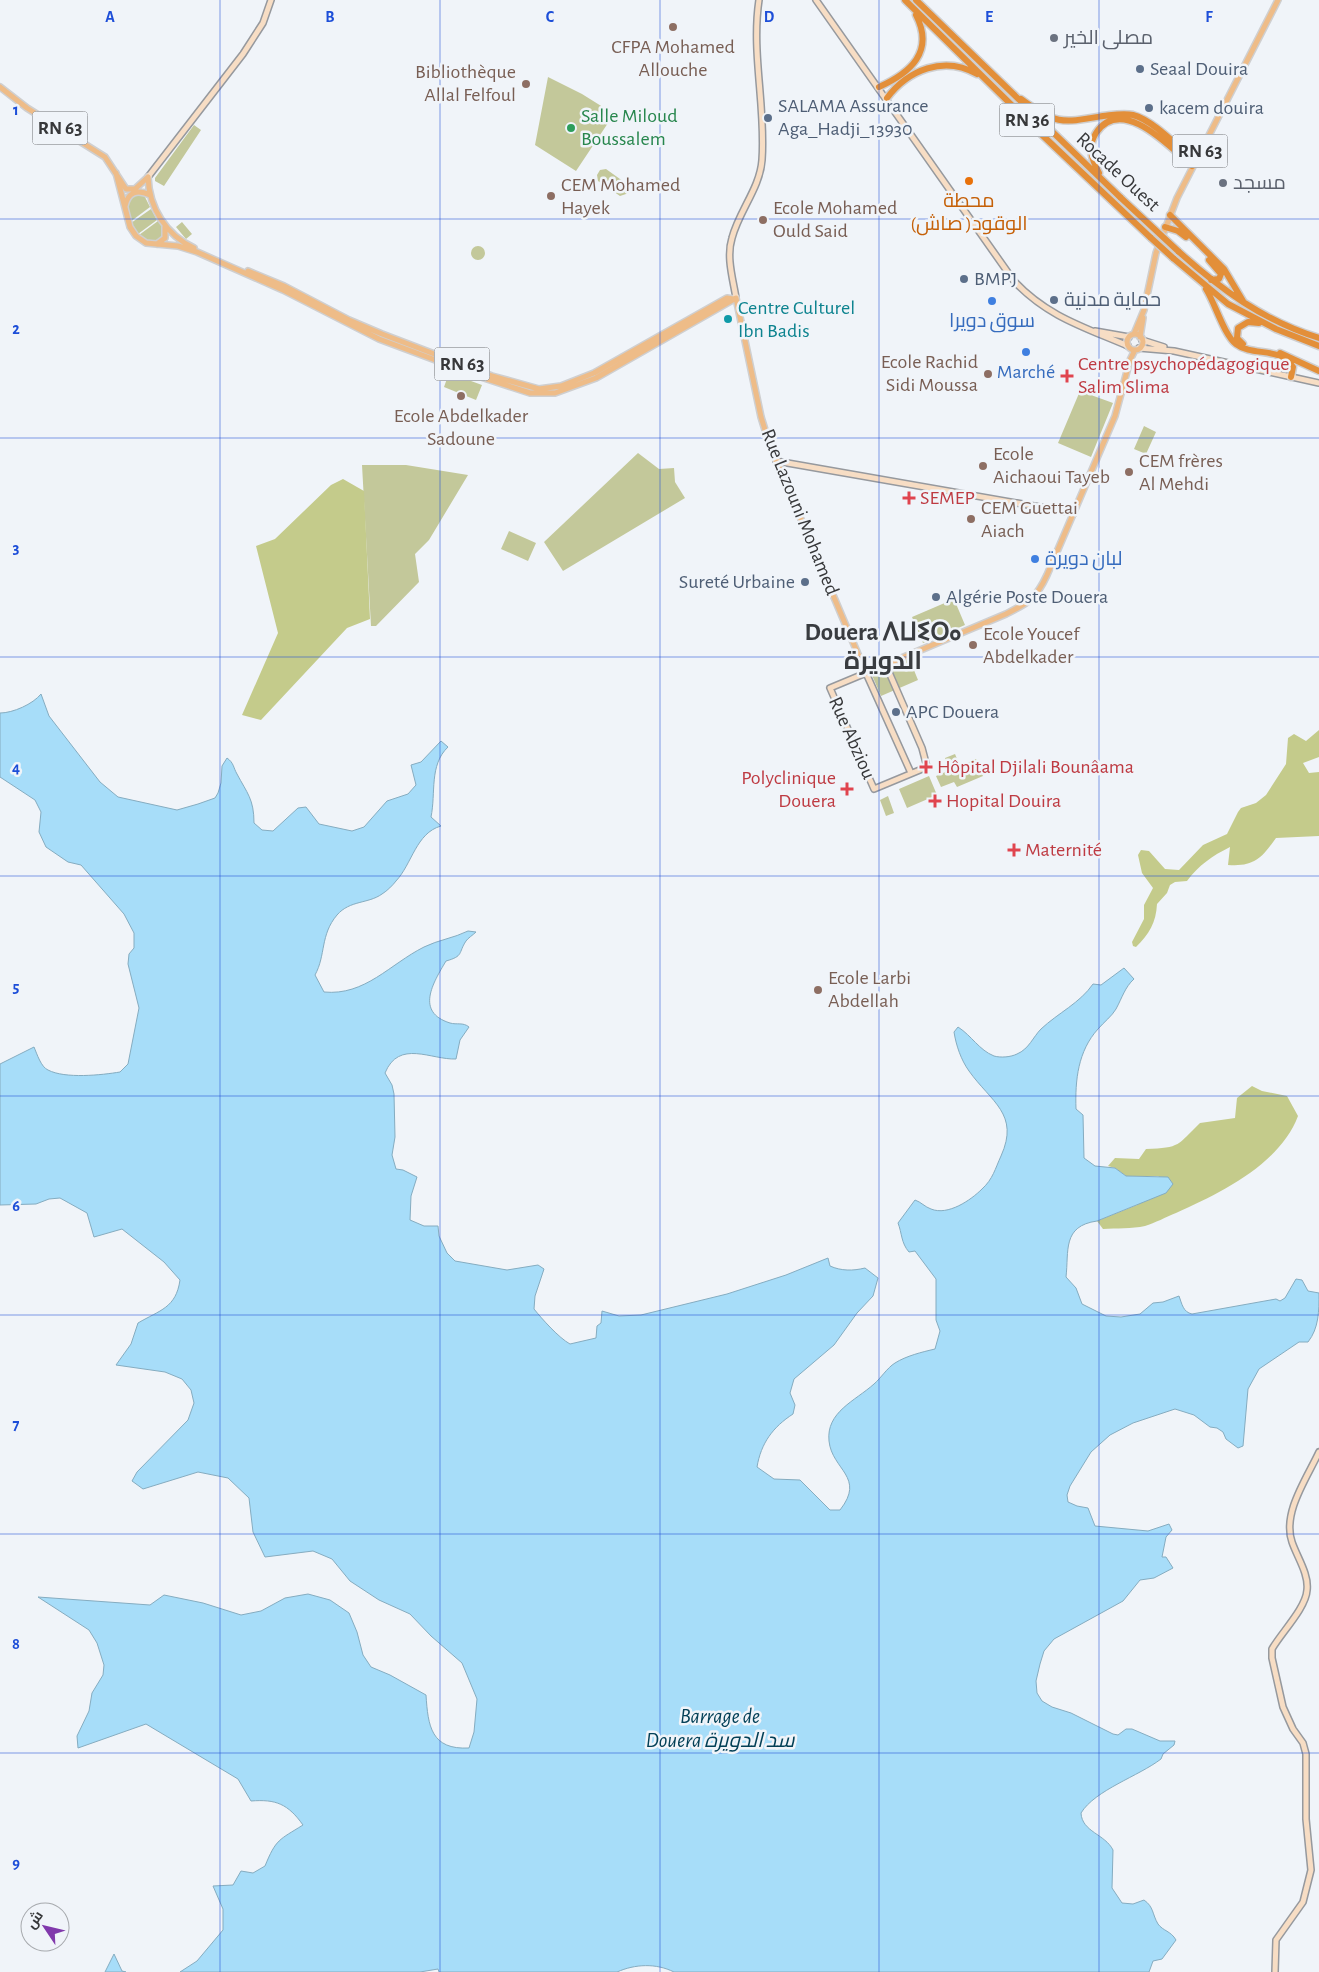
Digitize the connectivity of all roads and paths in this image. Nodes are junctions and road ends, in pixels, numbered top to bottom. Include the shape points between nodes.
1 (271, 0) edge
2 (759, 0) edge
3 (816, 0) edge
4 (905, 0) edge
5 (916, 0) edge
6 (1278, 0) edge
7 (913, 9) junction
8 (873, 79) junction
9 (995, 79) junction
10 (987, 80) junction
11 (888, 83) junction
12 (0, 87) edge
13 (878, 87) junction
14 (887, 98) junction
15 (1198, 154) junction
16 (1187, 155) junction
17 (1193, 164) junction
18 (116, 173) junction
19 (148, 177) junction
20 (1109, 186) junction
21 (136, 190) junction
22 (150, 195) junction
23 (124, 207) junction
24 (1170, 215) junction
25 (163, 222) junction
26 (1165, 227) junction
27 (152, 245) junction
28 (1211, 280) junction
29 (1201, 282) junction
30 (735, 299) junction
31 (1245, 304) junction
32 (1144, 310) junction
33 (1271, 327) junction
34 (1090, 331) junction
35 (1131, 336) junction
36 (1141, 338) junction
37 (1319, 338) edge
38 (1319, 346) edge
39 (1133, 348) junction
40 (1174, 351) junction
41 (1274, 354) junction
42 (1285, 354) junction
43 (1319, 371) edge
44 (1291, 377) junction
45 (1319, 383) edge
46 (776, 461) junction
47 (1074, 514) junction
48 (885, 663) junction
49 (866, 673) junction
50 (912, 773) junction
51 (1319, 1452) edge
52 (1275, 1972) edge

1 - 19 main road via 263,23 243,54
2 - 30 main road via 757,53 762,163 750,199 732,236 730,248
3 - 8 main road
4 - 7 highway, Rocade Ouest / RN 36
5 - 9 highway, Rocade Ouest
6 - 15 main road, RN 63
7 - 10 highway, Rocade Ouest / RN 36
7 - 11 highway via 922,33 920,52 908,70
8 - 11 main road
8 - 13 main road
9 - 16 highway via 1040,113 1054,119 1070,122 1118,114 1137,116
9 - 20 highway, Rocade Ouest
10 - 14 highway via 963,68 933,66 908,76
10 - 29 highway, Rocade Ouest / RN 36, bridge
11 - 13 highway
12 - 18 main road, RN 63 via 93,148
13 - 14 main road
14 - 34 main road via 1014,281 1050,312
15 - 16 highway
15 - 17 main road, RN 63
16 - 17 highway
17 - 20 highway via 1140,124 1114,121 1100,128 1091,148 1094,163
17 - 24 main road, RN 63
18 - 21 main road via 124,187
18 - 23 main road, RN 63
19 - 21 main road
19 - 22 main road
20 - 28 highway, Rocade Ouest, bridge
21 - 22 main road
21 - 23 main road via 128,196
22 - 25 main road
23 - 27 main road, RN 63 via 133,231
24 - 26 main road, RN 63
24 - 31 highway via 1224,269
25 - 27 main road via 165,238
25 - 30 main road, RN 63 via 176,238 189,246 284,286 349,320 492,376 539,389 580,379 649,344 727,298
26 - 28 highway via 1182,232 1219,270 1220,278
26 - 32 main road, RN 63
27 - 30 main road via 178,246 197,252 282,290 372,336 530,393 555,393 575,387 618,367
28 - 31 highway, Rocade Ouest
29 - 33 highway via 1228,304
29 - 41 highway via 1236,344
30 - 46 main road, Rue Lazouni Mohamed via 761,417
31 - 37 highway, Rocade Ouest via 1283,325
32 - 35 main road
32 - 36 main road
33 - 38 highway
33 - 42 highway via 1248,322 1238,328 1236,335 1243,344
34 - 35 main road
34 - 39 main road
35 - 36 main road
35 - 39 main road
36 - 39 main road
36 - 40 main road
39 - 40 main road
39 - 47 main road via 1115,416
40 - 44 main road
41 - 42 highway
41 - 44 highway via 1292,364
42 - 43 highway
44 - 45 main road
46 - 47 main road
46 - 49 main road, Rue Lazouni Mohamed
47 - 48 main road via 1042,586 1031,601
48 - 49 main road
48 - 50 main road via 927,767
49 - 50 main road, Rue Lazouni Mohamed
49 - 50 main road, Rue Abziou via 830,688 874,789
51 - 52 main road via 1292,1509 1290,1523 1291,1537 1308,1591 1272,1649 1283,1707 1306,1754 1306,1818 1311,1870 1303,1902 1276,1940

